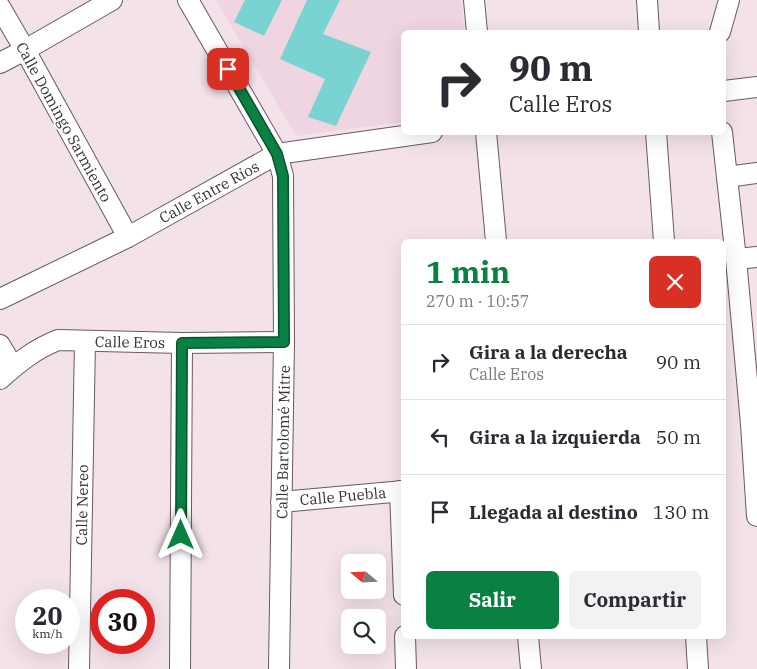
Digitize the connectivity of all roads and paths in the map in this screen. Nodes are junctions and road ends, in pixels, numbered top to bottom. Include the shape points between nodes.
1 (112, 0) edge
2 (188, 0) edge
3 (474, 0) edge
4 (647, 0) edge
5 (729, 0) edge
6 (0, 7) edge
7 (477, 30) edge
8 (649, 30) edge
9 (721, 30) edge
10 (25, 50) junction
11 (0, 63) edge
12 (757, 87) edge
13 (726, 91) edge
14 (411, 135) edge
15 (486, 135) edge
16 (656, 135) edge
17 (722, 135) edge
18 (277, 154) junction
19 (757, 173) edge
20 (727, 177) junction
21 (128, 237) junction
22 (496, 239) edge
23 (664, 239) edge
24 (757, 256) edge
25 (736, 259) junction
26 (0, 299) edge
27 (85, 341) junction
28 (750, 341) edge
29 (284, 342) junction
30 (182, 343) junction
31 (0, 345) edge
32 (7, 373) edge
33 (754, 424) edge
34 (401, 491) edge
35 (282, 502) junction
36 (757, 510) edge
37 (405, 639) edge
38 (528, 639) edge
39 (696, 639) edge
40 (79, 669) edge
41 (180, 669) edge
42 (279, 669) edge
43 (406, 669) edge
44 (531, 669) edge
45 (698, 669) edge

1 - 10 street
2 - 18 street, Calle Bartolomé Mitre
3 - 7 street
4 - 8 street
5 - 9 street
6 - 10 street, Calle Domingo Sarmiento
10 - 11 street
10 - 21 street, Calle Domingo Sarmiento
12 - 13 street
14 - 18 street, Calle Entre Ríos
15 - 22 street
16 - 23 street
17 - 20 street
18 - 21 street, Calle Entre Ríos
18 - 29 street, Calle Bartolomé Mitre via 283,176
19 - 20 street
20 - 25 street
21 - 26 street, Calle Entre Ríos
24 - 25 street
25 - 28 street
27 - 30 street, Calle Eros
27 - 32 street, Calle Eros via 58,340 45,345
27 - 40 street, Calle Nereo
28 - 33 street
29 - 30 street, Calle Eros
29 - 35 street, Calle Bartolomé Mitre
30 - 41 street
31 - 32 street
33 - 36 street
34 - 35 street, Calle Puebla
35 - 42 street, Calle Bartolomé Mitre
37 - 43 street
38 - 44 street
39 - 45 street

